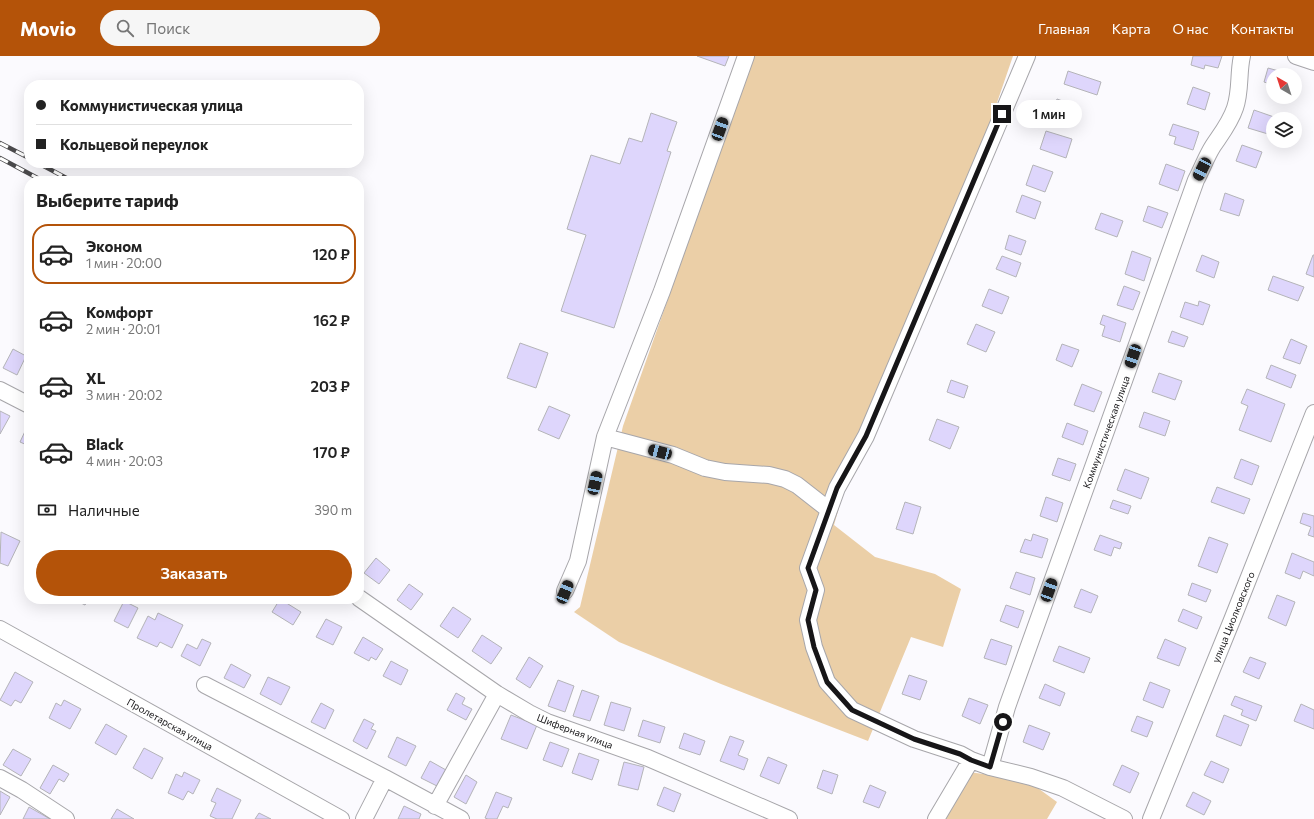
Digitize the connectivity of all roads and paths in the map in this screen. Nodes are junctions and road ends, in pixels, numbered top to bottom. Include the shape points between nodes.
1 (746, 56) edge
2 (1027, 56) edge
3 (1242, 56) edge
4 (1296, 56) edge
5 (1314, 62) edge
6 (0, 390) edge
7 (24, 402) edge
8 (1314, 414) edge
9 (605, 437) junction
10 (829, 510) junction
11 (565, 592) dead end
12 (364, 601) edge
13 (0, 629) edge
14 (205, 685) dead end
15 (497, 694) junction
16 (971, 760) junction
17 (990, 767) junction
18 (0, 778) edge
19 (385, 778) junction
20 (435, 806) junction
21 (66, 819) edge
22 (341, 819) edge
23 (364, 819) edge
24 (461, 819) edge
25 (789, 819) edge
26 (936, 819) edge
27 (1124, 819) edge
28 (1151, 819) edge

1 - 9 street via 662,291
2 - 10 street via 866,436 837,488
3 - 17 street, Коммунистическая улица via 1239,69 1240,88 1235,109 1196,180 1007,707
4 - 5 street
6 - 7 street
8 - 28 street, улица Циолковского
9 - 10 street via 673,455 705,468 785,479 797,485
9 - 11 street via 578,562
10 - 16 street via 808,568 816,590 808,620 814,647 827,682 852,710 914,739
12 - 15 street, Шиферная улица
13 - 22 street, Пролетарская улица
14 - 19 street
15 - 20 street
15 - 25 street, Шиферная улица via 547,722 648,758
16 - 17 street
16 - 26 street
17 - 27 street via 1063,788
18 - 21 street
19 - 20 street
19 - 23 street
20 - 24 street

